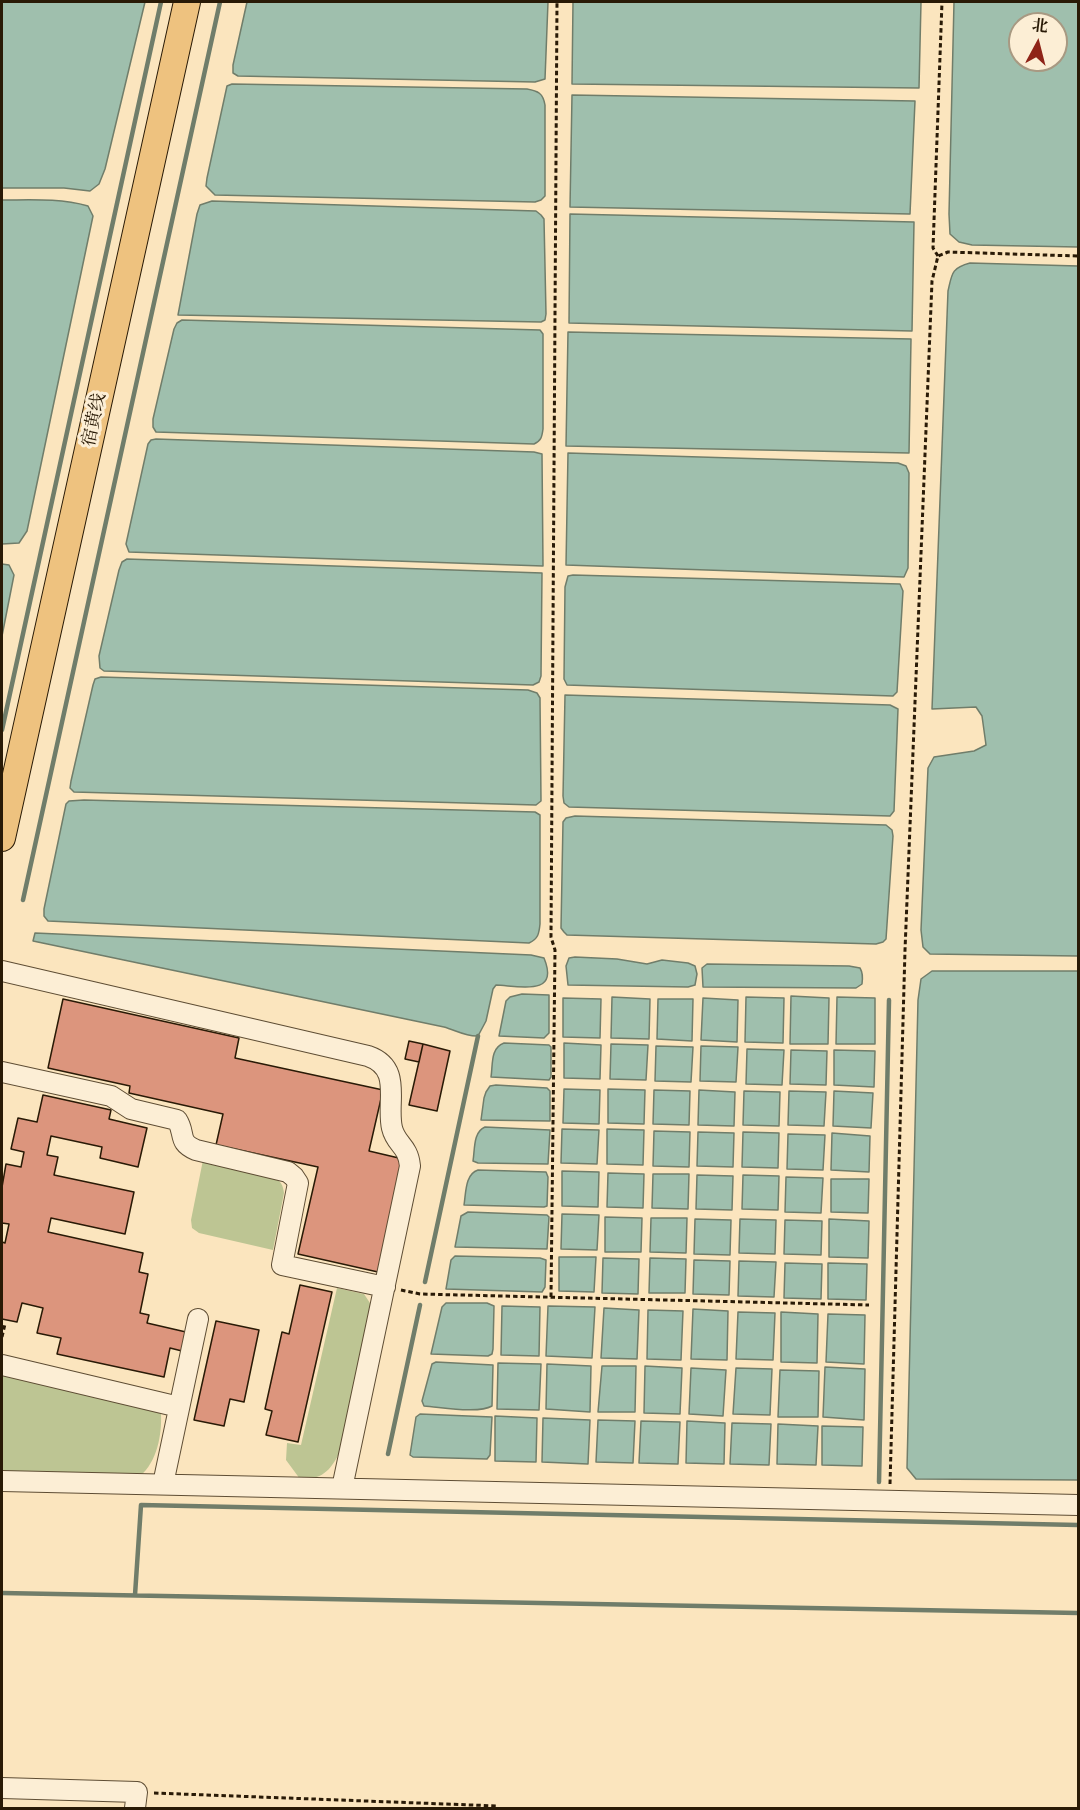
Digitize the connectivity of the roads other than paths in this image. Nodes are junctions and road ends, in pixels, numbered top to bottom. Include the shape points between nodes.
1 (187, 2) edge
2 (2, 838) edge
3 (2, 971) edge
4 (2, 1073) edge
5 (385, 1287) junction
6 (198, 1319) dead end
7 (2, 1365) edge
8 (179, 1407) junction
9 (2, 1480) edge
10 (163, 1484) junction
11 (342, 1488) junction
12 (1078, 1505) edge
13 (2, 1788) edge
14 (136, 1800) edge

1 - 2 main road, 宿黄线
3 - 5 street via 368,1056 383,1063 392,1093 392,1128 409,1154 410,1166
4 - 5 street via 111,1096 130,1109 177,1120 188,1147 288,1172 298,1183 282,1265
5 - 11 street
6 - 8 street
7 - 8 street
8 - 10 street
9 - 10 street
10 - 11 street
11 - 12 street
13 - 14 street

